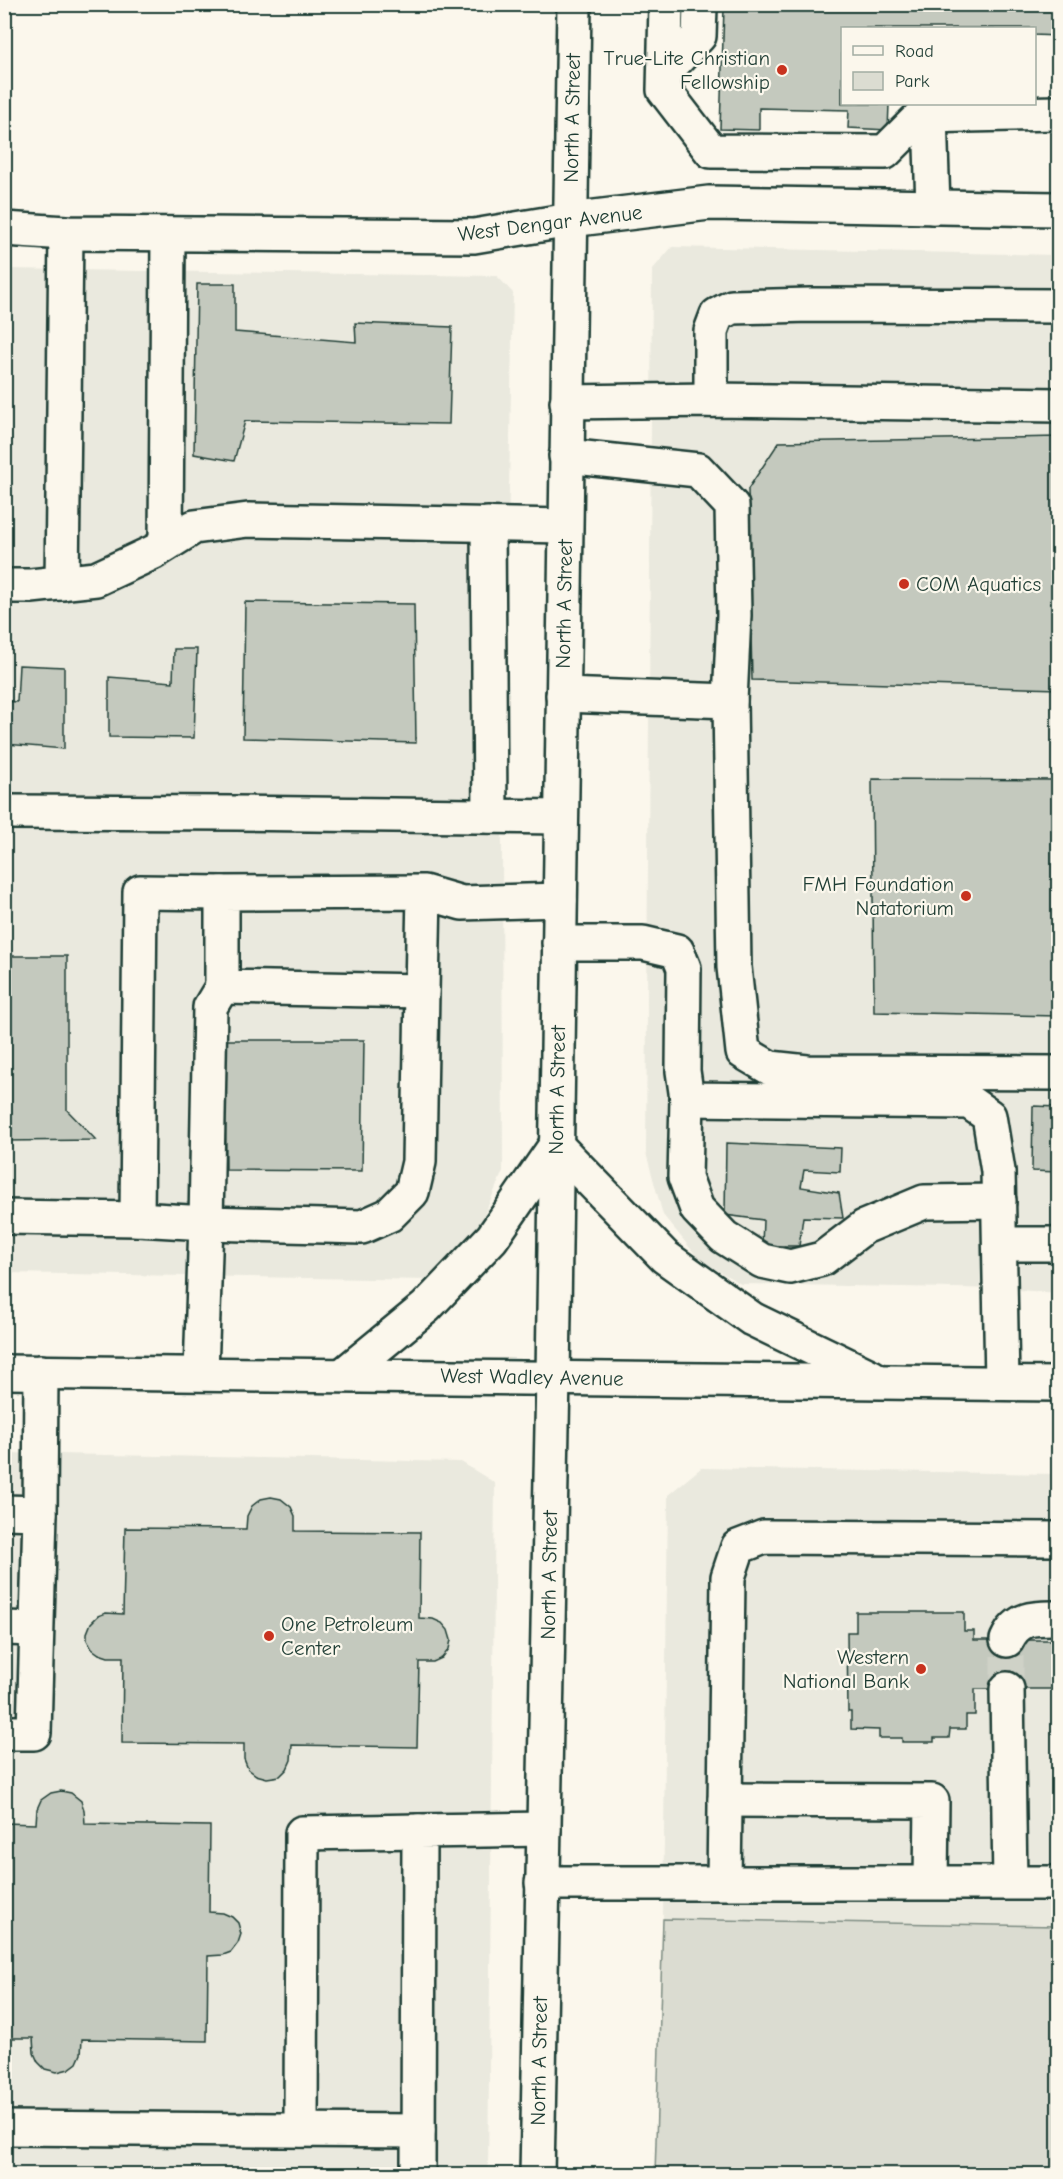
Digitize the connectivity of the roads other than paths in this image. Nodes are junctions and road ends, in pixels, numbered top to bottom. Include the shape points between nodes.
1 (574, 4) edge
2 (666, 4) edge
3 (700, 7) dead end
4 (665, 72) junction
5 (1059, 113) edge
6 (930, 115) junction
7 (933, 207) junction
8 (1059, 209) edge
9 (570, 220) junction
10 (4, 230) edge
11 (66, 233) junction
12 (168, 234) junction
13 (1059, 306) edge
14 (711, 400) junction
15 (567, 402) junction
16 (1059, 405) edge
17 (566, 456) junction
18 (488, 524) junction
19 (565, 526) junction
20 (166, 544) junction
21 (62, 583) junction
22 (4, 585) edge
23 (563, 695) junction
24 (730, 701) junction
25 (4, 812) edge
26 (490, 816) junction
27 (561, 817) junction
28 (424, 892) junction
29 (222, 893) junction
30 (560, 900) junction
31 (559, 943) junction
32 (222, 987) junction
33 (422, 991) junction
34 (1059, 1073) edge
35 (687, 1098) junction
36 (556, 1145) junction
37 (999, 1201) junction
38 (4, 1216) edge
39 (137, 1219) junction
40 (206, 1223) junction
41 (1000, 1244) junction
42 (1059, 1244) edge
43 (4, 1372) edge
44 (41, 1372) junction
45 (201, 1374) junction
46 (343, 1375) junction
47 (553, 1377) junction
48 (882, 1382) junction
49 (1002, 1383) junction
50 (1059, 1384) edge
51 (4, 1512) edge
52 (40, 1513) junction
53 (1059, 1539) edge
54 (1059, 1618) edge
55 (4, 1628) edge
56 (36, 1629) junction
57 (1007, 1640) dead end
58 (1007, 1689) tunnel mouth
59 (4, 1733) edge
60 (725, 1800) junction
61 (544, 1829) junction
62 (418, 1831) junction
63 (724, 1882) junction
64 (931, 1882) junction
65 (1010, 1882) junction
66 (542, 1883) junction
67 (1059, 1883) edge
68 (4, 2128) edge
69 (301, 2130) junction
70 (418, 2131) junction
71 (418, 2175) edge
72 (537, 2175) edge

1 - 9 main road, North A Street
2 - 4 main road
3 - 4 main road via 699,36
4 - 6 main road via 664,90 711,151 885,152 921,116
5 - 6 main road
6 - 7 main road
7 - 8 main road, West Dengar Avenue
7 - 9 main road, West Dengar Avenue via 709,203
9 - 12 main road, West Dengar Avenue via 474,236
9 - 15 main road, North A Street
10 - 11 main road, West Dengar Avenue
11 - 12 main road, West Dengar Avenue
11 - 21 main road
12 - 20 main road
13 - 14 main road via 732,307 717,315 711,331
14 - 15 main road
14 - 16 main road
15 - 17 main road, North A Street
17 - 19 main road, North A Street
17 - 24 main road via 698,470 732,506 734,615
18 - 19 main road
18 - 20 main road via 248,520 194,527
18 - 26 main road
19 - 23 main road, North A Street
20 - 21 main road via 96,579
21 - 22 main road
23 - 24 main road
23 - 27 main road, North A Street
24 - 34 main road via 734,967 743,1052 770,1068 807,1072
25 - 26 main road
26 - 27 main road
27 - 30 main road, North A Street
28 - 29 main road
28 - 30 main road via 462,903
28 - 33 main road
29 - 32 main road
29 - 39 main road via 140,892
30 - 31 main road, North A Street
31 - 35 main road via 643,943 677,951 684,968 683,1071
31 - 36 main road, North A Street
32 - 33 main road
32 - 40 main road via 210,1007
33 - 40 main road via 419,1162 412,1192 389,1215 362,1227
35 - 37 main road via 969,1102 989,1116
35 - 37 main road via 685,1177 697,1209 724,1237 762,1261 790,1267 822,1259 864,1227 924,1202
36 - 46 main road via 492,1238 426,1307
36 - 47 main road, North A Street
36 - 48 main road via 665,1257 752,1319
37 - 41 main road
38 - 39 main road
39 - 40 main road
40 - 45 main road
41 - 42 main road
41 - 49 main road
43 - 44 main road, West Wadley Avenue
44 - 45 main road, West Wadley Avenue
44 - 52 main road
45 - 46 main road, West Wadley Avenue
46 - 47 main road, West Wadley Avenue
47 - 48 main road, West Wadley Avenue
47 - 61 main road, North A Street
48 - 49 main road, West Wadley Avenue
49 - 50 main road, West Wadley Avenue
51 - 52 main road
52 - 56 main road
53 - 60 main road via 764,1537 738,1547 728,1577
54 - 57 main road via 1030,1618 1012,1630
55 - 56 main road
56 - 59 main road via 34,1733
58 - 65 main road
60 - 63 main road
60 - 64 main road via 932,1801
61 - 62 main road
61 - 66 main road, North A Street
62 - 69 main road via 302,1833
62 - 70 main road
63 - 64 main road
63 - 66 main road
64 - 65 main road
65 - 67 main road
66 - 72 main road, North A Street
68 - 69 main road
69 - 70 main road
70 - 71 main road

